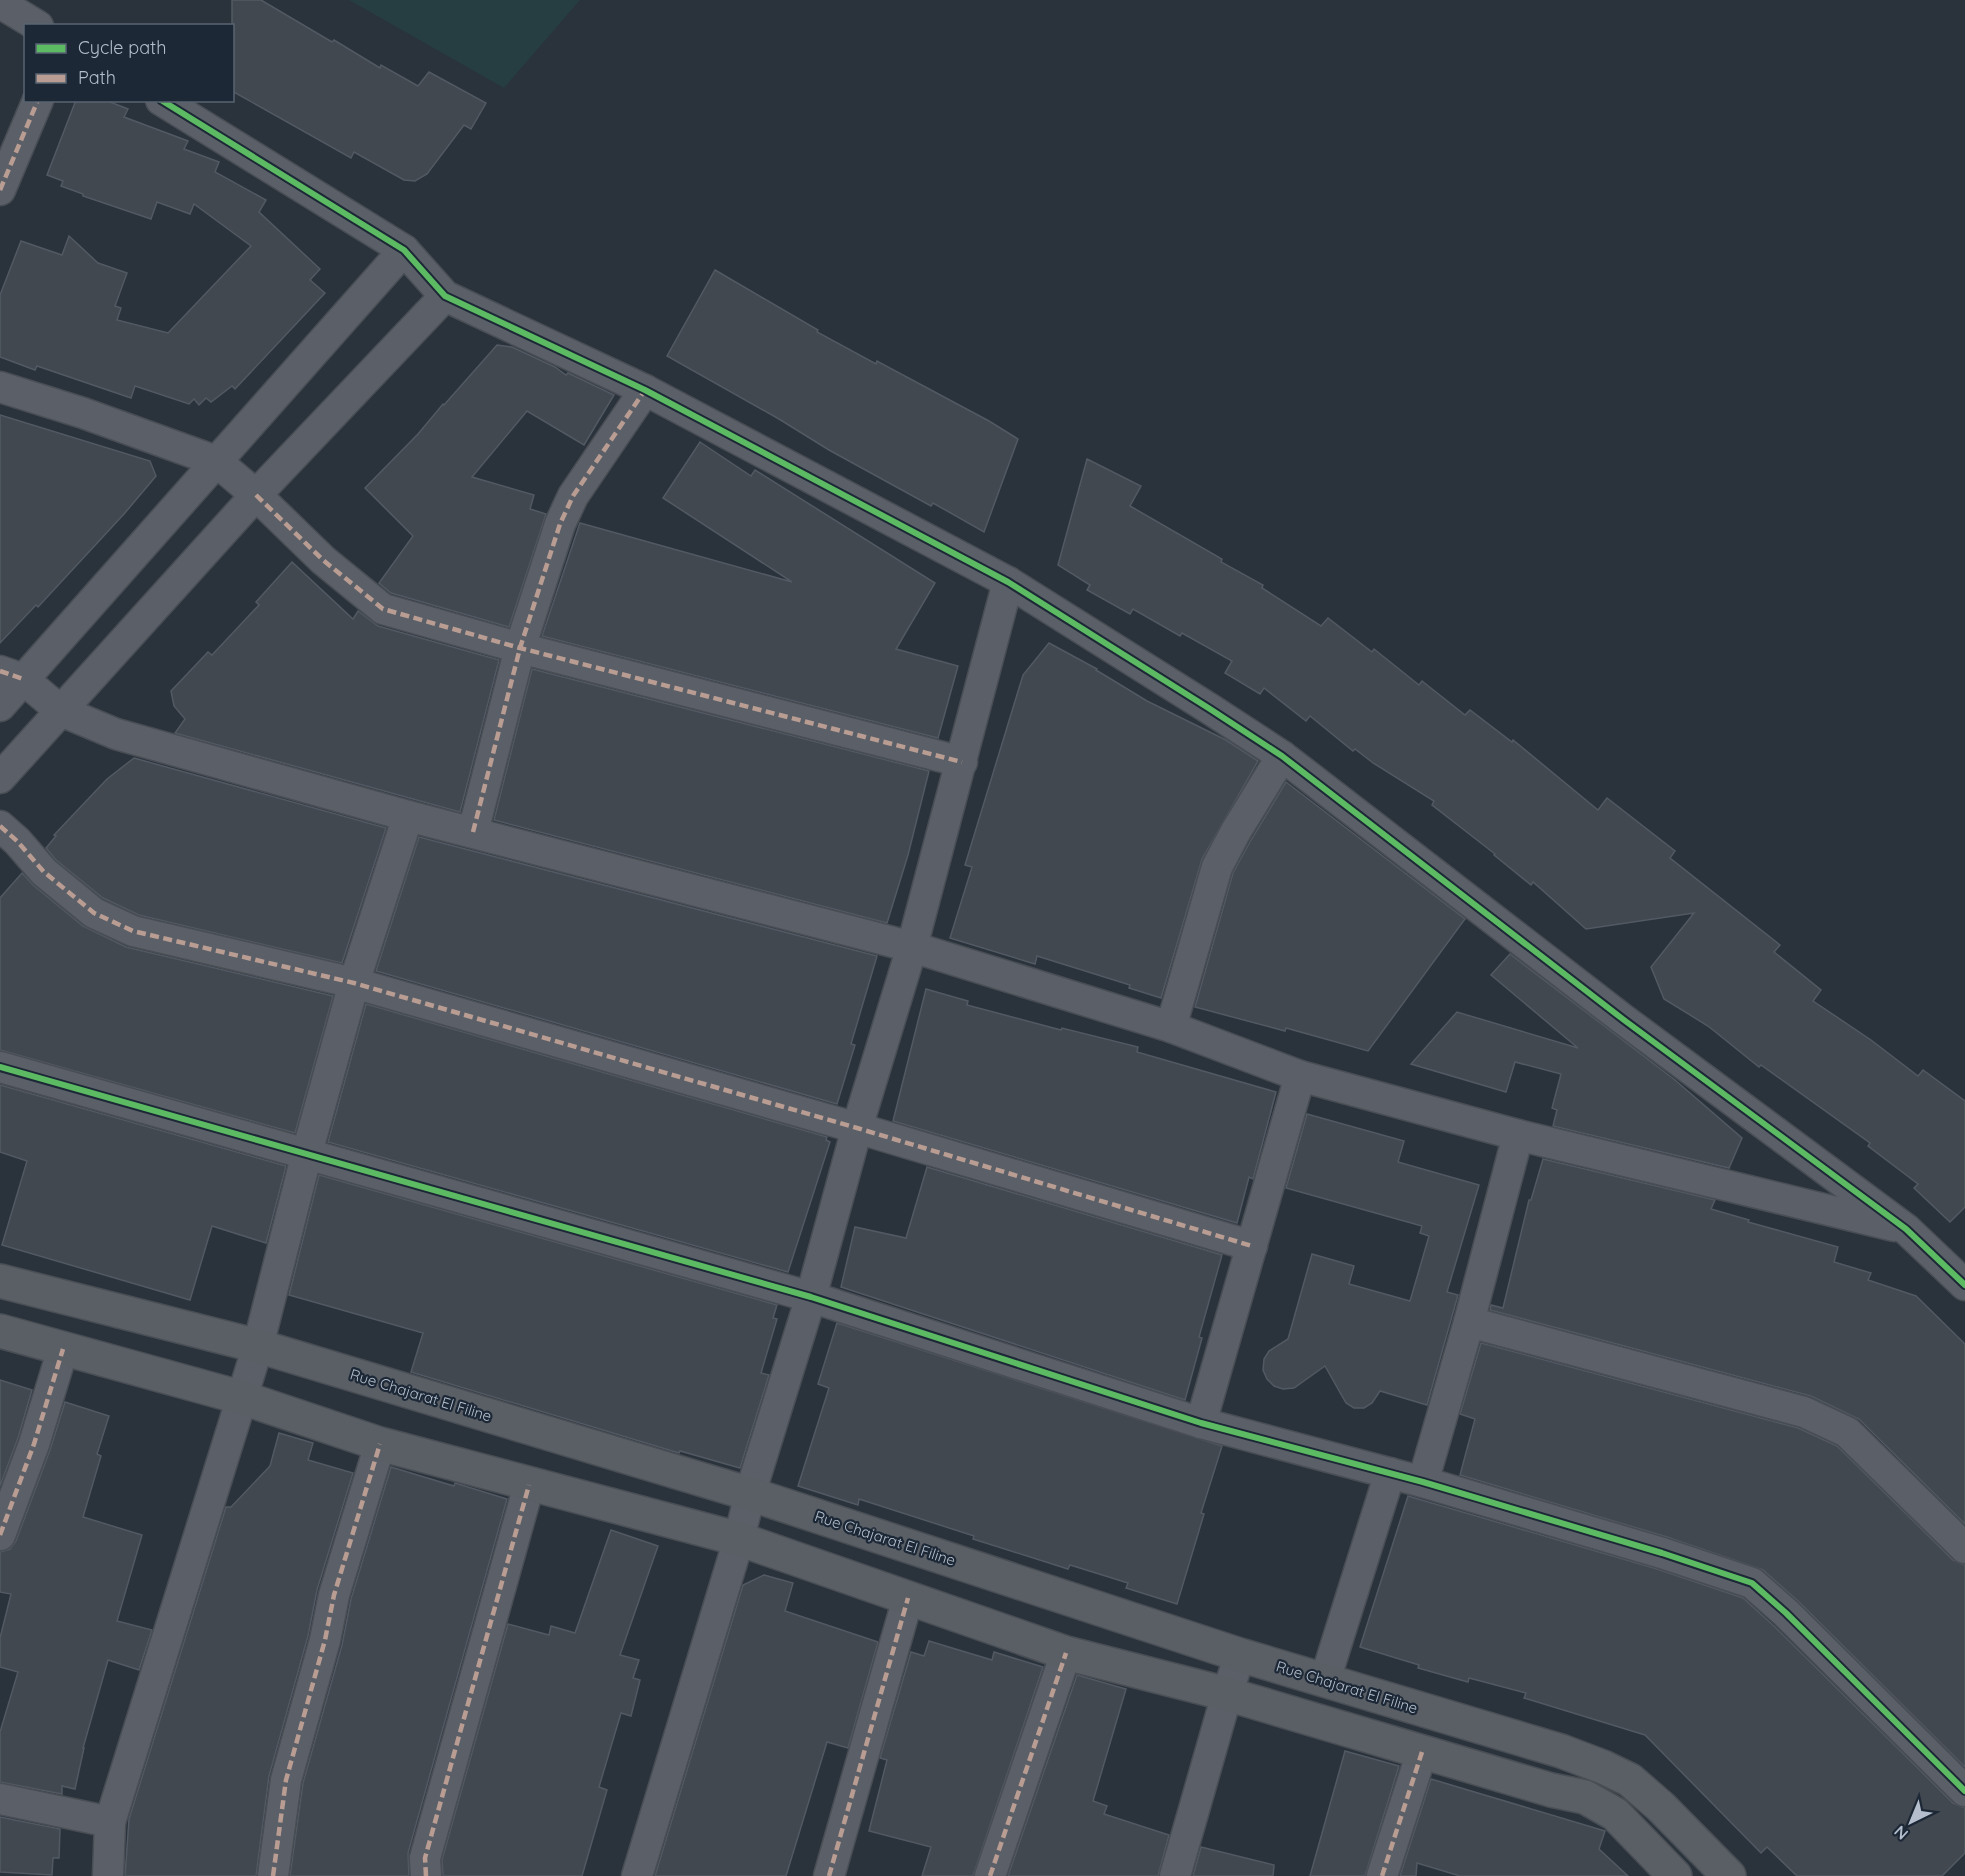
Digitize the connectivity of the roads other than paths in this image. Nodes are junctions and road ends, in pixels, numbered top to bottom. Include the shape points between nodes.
1 (0, 3) edge
2 (35, 24) edge
3 (37, 102) edge
4 (164, 102) edge
5 (0, 190) edge
6 (404, 250) junction
7 (445, 296) junction
8 (0, 387) edge
9 (645, 390) junction
10 (216, 462) junction
11 (256, 495) junction
12 (1008, 582) junction
13 (520, 648) junction
14 (12, 675) edge
15 (0, 706) edge
16 (61, 711) junction
17 (1282, 756) junction
18 (962, 762) junction
19 (0, 778) edge
20 (408, 816) junction
21 (0, 826) edge
22 (472, 832) junction
23 (912, 947) junction
24 (354, 983) junction
25 (1172, 1027) junction
26 (0, 1067) edge
27 (1300, 1076) junction
28 (857, 1128) junction
29 (1518, 1136) junction
30 (307, 1153) junction
31 (1906, 1229) junction
32 (1252, 1246) junction
33 (0, 1281) edge
34 (1965, 1285) edge
35 (811, 1297) junction
36 (1469, 1322) junction
37 (0, 1331) edge
38 (258, 1346) junction
39 (63, 1349) junction
40 (243, 1398) junction
41 (1201, 1423) junction
42 (380, 1444) junction
43 (1390, 1473) junction
44 (1423, 1482) junction
45 (529, 1485) junction
46 (750, 1494) junction
47 (0, 1535) edge
48 (740, 1539) junction
49 (1965, 1548) edge
50 (908, 1598) junction
51 (1066, 1653) junction
52 (1240, 1655) junction
53 (1325, 1680) junction
54 (1227, 1694) junction
55 (1422, 1752) junction
56 (1965, 1791) edge
57 (0, 1799) edge
58 (110, 1822) junction
59 (108, 1876) edge
60 (273, 1876) edge
61 (426, 1876) edge
62 (637, 1876) edge
63 (829, 1876) edge
64 (990, 1876) edge
65 (1175, 1876) edge
66 (1382, 1876) edge
67 (1675, 1876) edge
68 (1729, 1876) edge

1 - 2 street
3 - 5 street
4 - 6 street
6 - 7 street
6 - 10 street
7 - 9 street
7 - 11 street
8 - 10 street
9 - 12 street
9 - 13 street via 573,496
10 - 11 street
10 - 14 street
11 - 13 street via 323,560 383,609
11 - 16 street
12 - 17 street
12 - 18 street
13 - 18 street
13 - 22 street
14 - 15 street
14 - 16 street
16 - 19 street
16 - 20 street via 116,734
17 - 25 street via 1217,867
17 - 31 street via 1624,1020
18 - 23 street
20 - 22 street
20 - 24 street
21 - 24 street via 44,872 94,913 134,931
22 - 23 street
23 - 25 street
23 - 28 street
24 - 28 street
24 - 30 street
25 - 27 street
26 - 30 street
27 - 29 street
27 - 32 street
28 - 32 street
28 - 35 street
29 - 31 street
29 - 36 street
30 - 35 street
30 - 38 street
31 - 34 street
32 - 41 street
33 - 38 street, Rue Chajarat El Filine
35 - 41 street
35 - 46 street
36 - 44 street
36 - 49 street via 1823,1420 1847,1432
37 - 39 street
38 - 40 street
38 - 46 street, Rue Chajarat El Filine
39 - 40 street
39 - 47 street via 34,1444
40 - 42 street
40 - 58 street
41 - 43 street
42 - 45 street
42 - 60 street via 334,1595 286,1780
43 - 44 street
43 - 53 street
44 - 56 street via 1752,1583
45 - 48 street
45 - 61 street via 425,1858
46 - 48 street
46 - 52 street, Rue Chajarat El Filine
48 - 50 street
48 - 62 street
50 - 51 street
50 - 63 street
51 - 54 street
51 - 64 street
52 - 53 street, Rue Chajarat El Filine
52 - 54 street
53 - 68 street, Rue Chajarat El Filine via 1561,1751 1630,1780
54 - 55 street
54 - 65 street
55 - 66 street
55 - 67 street via 1585,1797 1615,1814
57 - 58 street
58 - 59 street

